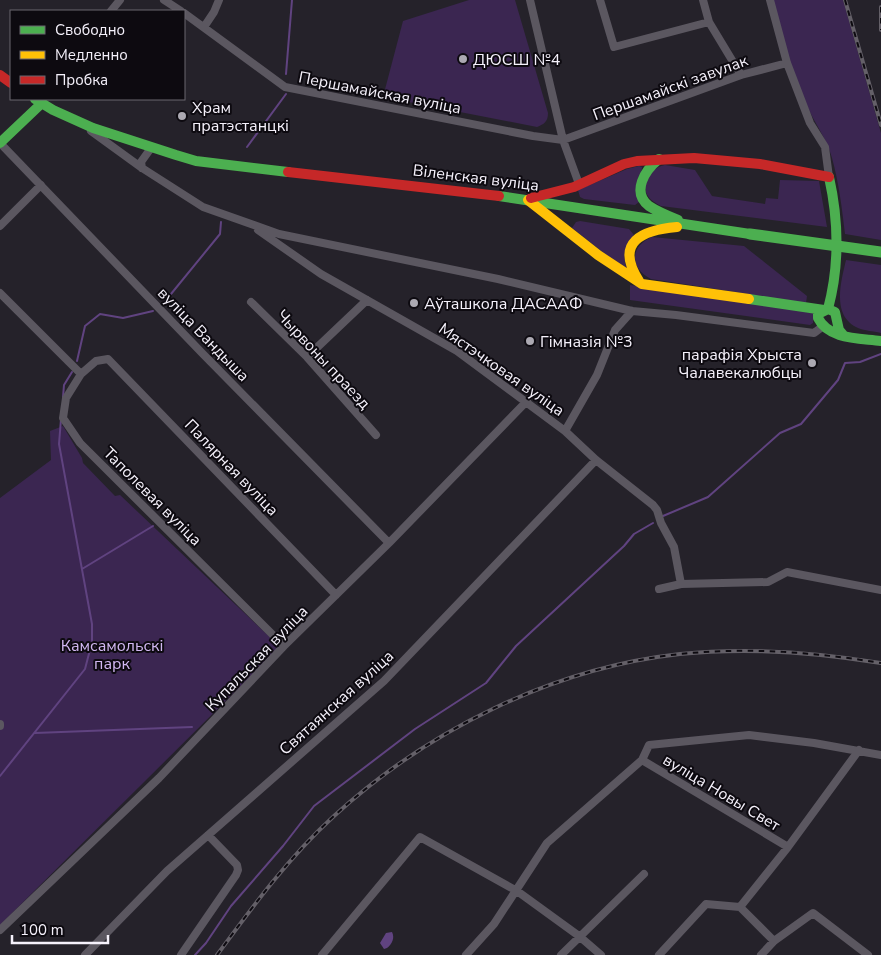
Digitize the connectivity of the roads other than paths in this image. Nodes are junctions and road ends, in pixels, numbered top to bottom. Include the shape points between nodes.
1 (120, 0) edge
2 (164, 0) edge
3 (219, 0) edge
4 (530, 0) edge
5 (600, 0) edge
6 (703, 0) edge
7 (770, 0) edge
8 (112, 10) edge
9 (179, 10) edge
10 (185, 14) edge
11 (709, 22) junction
12 (204, 26) junction
13 (787, 63) junction
14 (741, 75) junction
15 (40, 100) edge
16 (73, 118) junction
17 (563, 140) junction
18 (0, 143) edge
19 (151, 148) junction
20 (659, 159) junction
21 (142, 168) junction
22 (829, 177) junction
23 (579, 184) junction
24 (41, 185) junction
25 (527, 199) junction
26 (689, 225) junction
27 (0, 226) edge
28 (252, 226) junction
29 (279, 234) junction
30 (275, 243) junction
31 (881, 252) edge
32 (642, 284) junction
33 (0, 294) edge
34 (368, 300) junction
35 (251, 302) dead end
36 (824, 309) junction
37 (632, 312) junction
38 (829, 326) junction
39 (881, 341) edge
40 (307, 357) junction
41 (108, 359) joint
42 (81, 374) junction
43 (527, 401) junction
44 (565, 431) junction
45 (376, 435) dead end
46 (596, 460) junction
47 (389, 544) junction
48 (681, 584) junction
49 (659, 589) dead end
50 (881, 590) edge
51 (336, 595) junction
52 (284, 646) junction
53 (859, 750) junction
54 (881, 755) edge
55 (642, 760) junction
56 (208, 835) junction
57 (788, 847) junction
58 (644, 874) dead end
59 (517, 891) junction
60 (740, 907) junction
61 (0, 930) edge
62 (579, 936) junction
63 (774, 942) junction
64 (85, 955) edge
65 (181, 955) edge
66 (322, 955) edge
67 (466, 955) edge
68 (561, 955) edge
69 (601, 955) edge
70 (659, 955) edge
71 (761, 955) edge
72 (868, 955) edge

1 - 8 street
2 - 9 street, Першамайская вуліца
3 - 12 street
4 - 17 street
5 - 11 street via 614,47
6 - 11 street
7 - 13 street
10 - 12 street, Першамайская вуліца
11 - 14 street
12 - 17 street, Першамайская вуліца via 285,87
13 - 14 street, Першамайскі завулак
13 - 22 street via 810,123 824,147
14 - 17 street, Першамайскі завулак
15 - 16 main road, Віленская вуліца
15 - 18 main road
16 - 19 main road, Віленская вуліца
16 - 21 street, Віленская вуліца
17 - 23 street
18 - 24 street, вуліца Вандыша
19 - 21 street via 141,162
19 - 25 main road, Віленская вуліца via 196,161
20 - 22 main road via 694,158 751,163
20 - 23 main road via 624,164
20 - 26 main road via 642,180 642,196 653,208
21 - 28 street, Віленская вуліца via 203,207
22 - 36 main road via 838,228 838,264
23 - 25 main road
24 - 27 street
24 - 47 street, вуліца Вандыша
25 - 26 main road, Віленская вуліца
25 - 32 main road via 598,256
26 - 31 main road, Віленская вуліца, bridge
26 - 32 main road via 647,232 634,241 629,260
28 - 29 street, Віленская вуліца
28 - 30 street, Мястэчковая вуліца
29 - 30 street
29 - 37 street, Віленская вуліца via 498,279
30 - 34 street, Мястэчковая вуліца
32 - 36 main road
33 - 42 street
34 - 40 street
34 - 43 street, Мястэчковая вуліца via 457,351
35 - 40 street, Чырвоны праезд
36 - 38 main road via 818,321
36 - 38 main road via 837,315
37 - 38 street, Віленская вуліца via 814,333
37 - 44 street via 615,330 597,375
38 - 39 main road via 841,335
40 - 45 street, Чырвоны праезд
41 - 42 street, Таполевая вуліца via 96,362
41 - 51 street, Палярная вуліца
42 - 52 street, Таполевая вуліца via 66,398 63,418 80,443
43 - 44 street, Мястэчковая вуліца
43 - 47 street, Купальская вуліца
44 - 46 street, Мястэчковая вуліца
46 - 48 street, Мястэчковая вуліца via 658,510 674,547
46 - 56 street, Святаянская вуліца via 384,681
47 - 51 street, Купальская вуліца
48 - 49 street
48 - 50 street via 768,582 787,572
51 - 52 street, Купальская вуліца
52 - 61 street, Купальская вуліца via 159,778
53 - 54 street, вуліца Новы Свет
53 - 55 street, вуліца Новы Свет via 749,735 649,744
53 - 57 street, вуліца Новы Свет
55 - 57 street, вуліца Новы Свет
55 - 59 street, вуліца Новы Свет via 547,843
56 - 64 street, Святаянская вуліца via 167,871
56 - 65 street via 238,870
57 - 60 street, вуліца Новы Свет
58 - 62 street
59 - 62 street
59 - 66 street via 420,837
59 - 67 street, вуліца Новы Свет via 494,924
60 - 63 street
60 - 70 street via 706,904
62 - 68 street
62 - 69 street
63 - 71 street
63 - 72 street via 813,913

